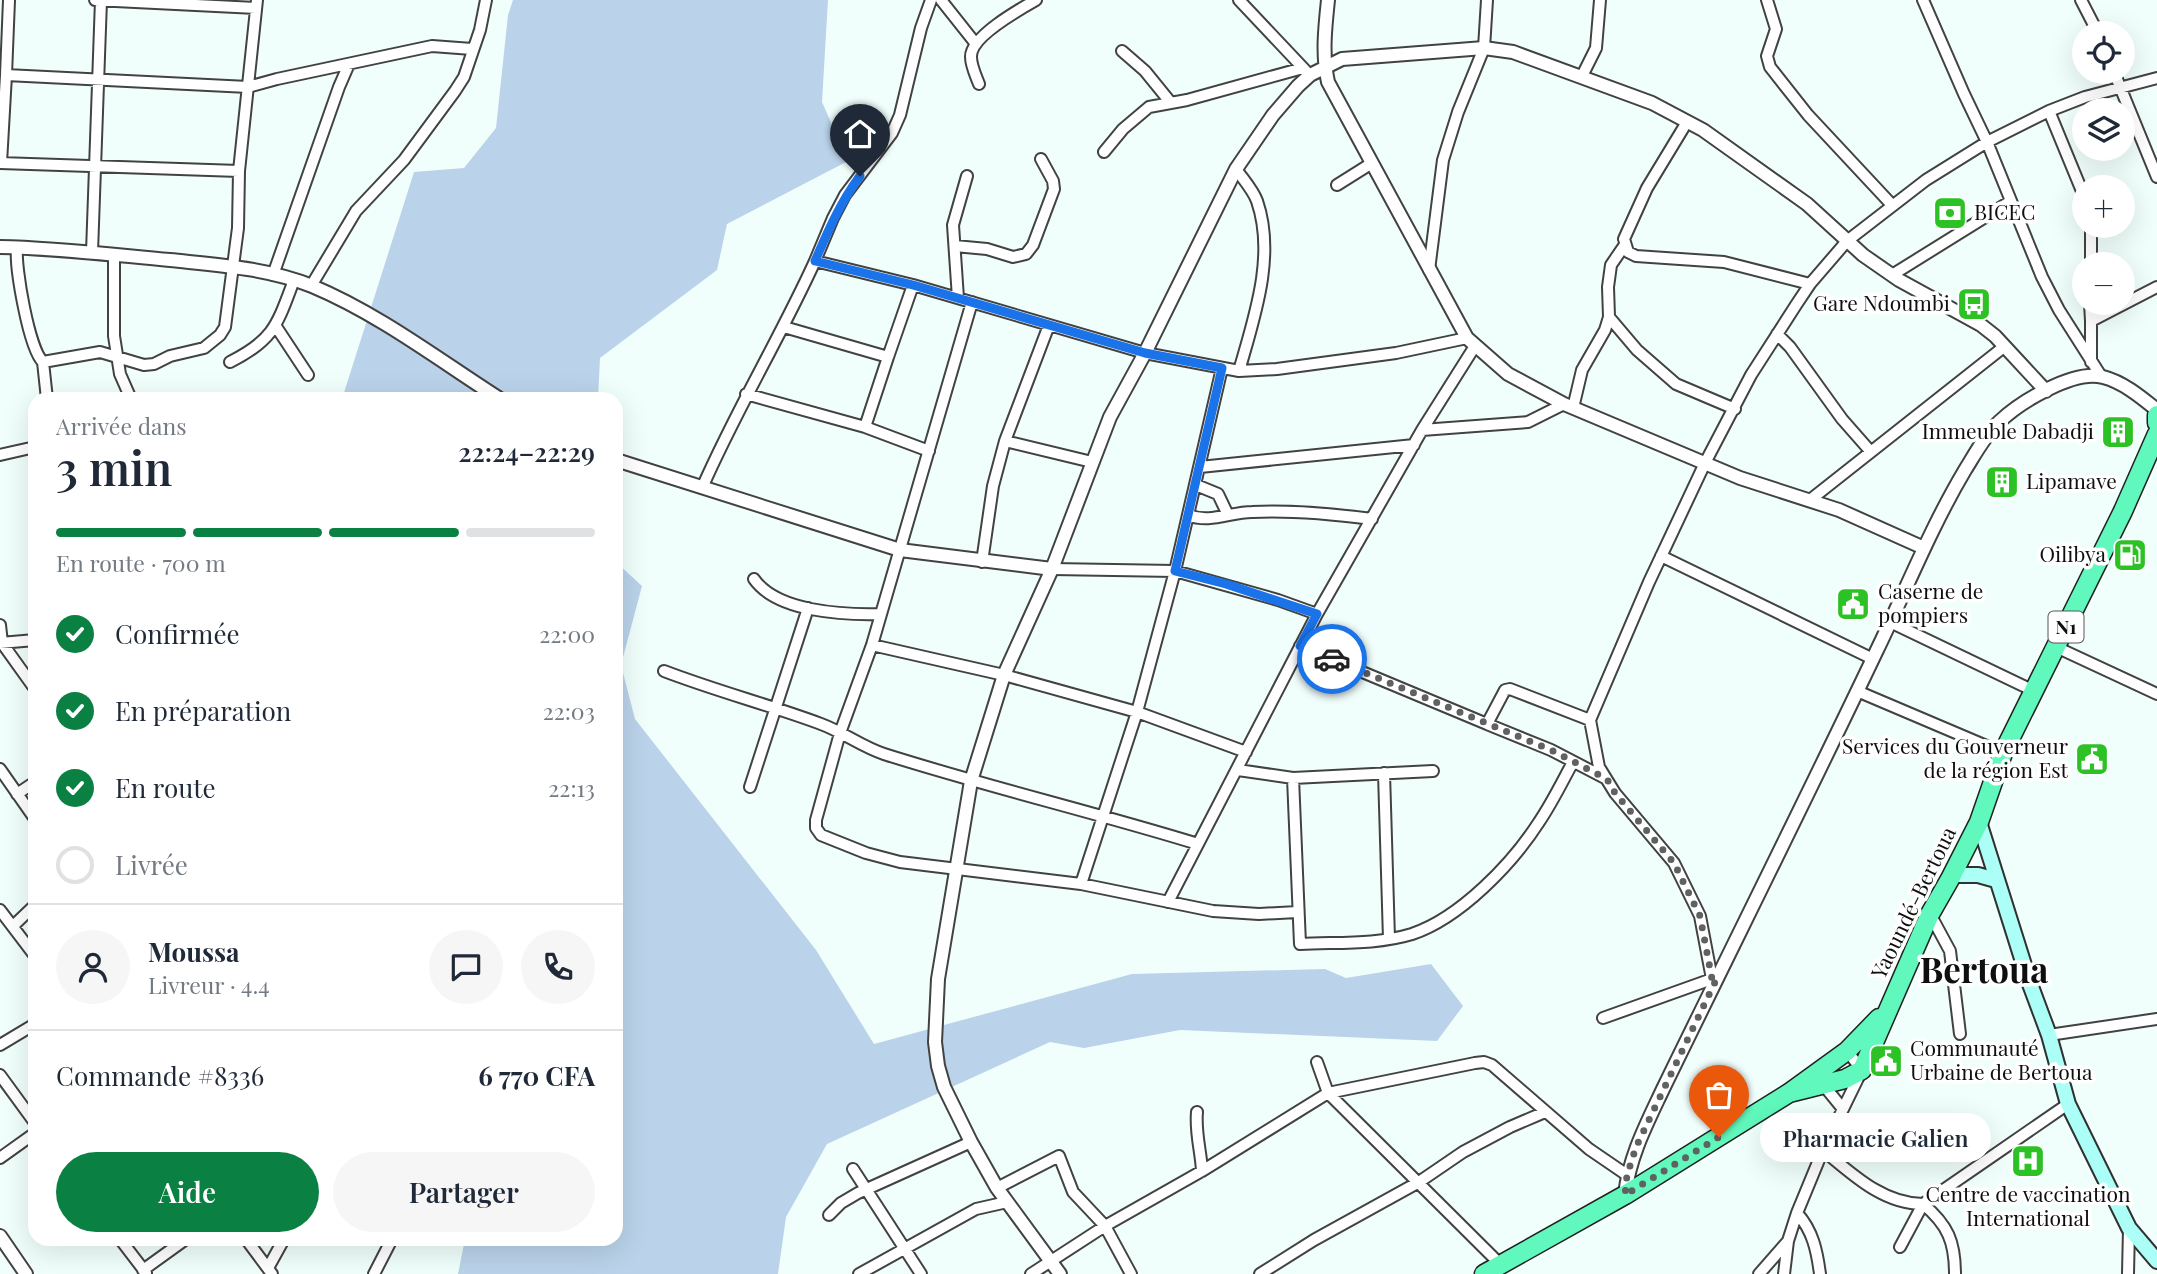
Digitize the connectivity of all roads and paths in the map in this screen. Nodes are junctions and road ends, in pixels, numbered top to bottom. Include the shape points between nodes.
1 (9, 0) edge
2 (95, 0) edge
3 (101, 0) edge
4 (486, 0) edge
5 (931, 0) edge
6 (941, 0) edge
7 (1036, 0) edge
8 (1239, 0) edge
9 (1328, 0) edge
10 (1487, 0) edge
11 (1600, 0) edge
12 (1767, 0) edge
13 (1923, 0) edge
14 (2081, 0) edge
15 (257, 4) edge
16 (2092, 21) edge
17 (976, 44) junction
18 (1484, 48) junction
19 (472, 49) junction
20 (1122, 51) dead end
21 (349, 64) junction
22 (1325, 67) junction
23 (1307, 72) junction
24 (6, 75) junction
25 (1582, 76) junction
26 (2157, 78) edge
27 (97, 80) junction
28 (979, 84) dead end
29 (2119, 84) edge
30 (2120, 87) junction
31 (248, 88) junction
32 (1171, 103) junction
33 (2049, 111) junction
34 (1687, 122) junction
35 (1987, 142) junction
36 (1104, 152) dead end
37 (1041, 159) dead end
38 (1, 163) edge
39 (1372, 163) junction
40 (96, 167) junction
41 (1236, 169) junction
42 (239, 171) junction
43 (2075, 175) edge
44 (967, 176) dead end
45 (2157, 177) edge
46 (1337, 185) dead end
47 (2011, 201) junction
48 (1892, 205) junction
49 (1847, 241) junction
50 (955, 246) junction
51 (1624, 246) junction
52 (0, 247) edge
53 (17, 248) junction
54 (92, 253) junction
55 (114, 255) junction
56 (815, 261) junction
57 (234, 267) junction
58 (1429, 270) junction
59 (273, 275) junction
60 (1892, 275) junction
61 (293, 280) junction
62 (1810, 284) junction
63 (913, 285) junction
64 (311, 286) junction
65 (2157, 287) edge
66 (958, 298) junction
67 (972, 302) junction
68 (2091, 315) edge
69 (1609, 317) junction
70 (2091, 321) junction
71 (275, 325) junction
72 (1049, 325) junction
73 (784, 327) junction
74 (1777, 334) junction
75 (1471, 342) junction
76 (2005, 346) junction
77 (1145, 353) junction
78 (117, 356) junction
79 (888, 357) junction
80 (43, 362) junction
81 (230, 362) dead end
82 (2091, 362) junction
83 (1222, 368) junction
84 (1239, 371) junction
85 (308, 375) dead end
86 (2101, 376) junction
87 (2046, 391) junction
88 (46, 392) edge
89 (128, 392) edge
90 (489, 392) edge
91 (746, 394) junction
92 (1568, 406) junction
93 (1735, 409) junction
94 (2157, 412) edge
95 (2157, 423) edge
96 (864, 427) junction
97 (1422, 430) junction
98 (1005, 441) junction
99 (2156, 441) edge
100 (1414, 445) junction
101 (28, 449) edge
102 (929, 451) junction
103 (1871, 452) junction
104 (0, 455) edge
105 (623, 462) edge
106 (1092, 462) junction
107 (1705, 463) junction
108 (1200, 467) junction
109 (1196, 485) junction
110 (702, 488) junction
111 (1810, 500) junction
112 (1188, 514) junction
113 (1228, 515) junction
114 (1372, 519) junction
115 (1924, 548) junction
116 (900, 550) junction
117 (1661, 556) junction
118 (982, 562) junction
119 (1052, 569) junction
120 (1175, 571) junction
121 (754, 579) dead end
122 (808, 608) junction
123 (881, 614) junction
124 (1317, 614) junction
125 (1890, 622) junction
126 (0, 625) edge
127 (28, 641) edge
128 (1, 643) edge
129 (872, 645) junction
130 (1300, 646) junction
131 (2056, 647) junction
132 (1873, 659) junction
133 (664, 671) dead end
134 (1004, 675) junction
135 (28, 680) edge
136 (1857, 691) junction
137 (2034, 691) junction
138 (2157, 694) edge
139 (776, 709) junction
140 (1137, 712) junction
141 (1590, 720) junction
142 (1487, 724) junction
143 (840, 733) junction
144 (1246, 752) junction
145 (2003, 753) junction
146 (1573, 762) junction
147 (0, 769) edge
148 (1238, 770) junction
149 (1433, 771) dead end
150 (1384, 773) junction
151 (1293, 778) junction
152 (1607, 779) junction
153 (971, 781) junction
154 (28, 787) edge
155 (750, 787) dead end
156 (17, 794) junction
157 (28, 809) edge
158 (1103, 815) junction
159 (1979, 822) junction
160 (1198, 844) junction
161 (955, 869) junction
162 (1950, 879) junction
163 (1996, 880) junction
164 (1081, 884) junction
165 (1168, 902) junction
166 (0, 910) edge
167 (28, 912) edge
168 (1297, 912) junction
169 (1930, 914) junction
170 (13, 926) junction
171 (1389, 939) junction
172 (28, 946) edge
173 (1714, 979) junction
174 (1891, 1004) junction
175 (1603, 1018) dead end
176 (2157, 1019) edge
177 (28, 1028) edge
178 (1960, 1034) dead end
179 (2049, 1035) junction
180 (0, 1045) edge
181 (1847, 1051) junction
182 (1317, 1062) dead end
183 (1862, 1070) junction
184 (0, 1075) edge
185 (1821, 1079) junction
186 (1328, 1093) junction
187 (2068, 1104) junction
188 (1843, 1109) junction
189 (1197, 1112) dead end
190 (1545, 1112) junction
191 (28, 1113) edge
192 (28, 1138) edge
193 (971, 1142) junction
194 (1823, 1150) junction
195 (0, 1158) edge
196 (853, 1170) dead end
197 (1202, 1171) junction
198 (1627, 1175) junction
199 (1419, 1182) junction
200 (997, 1188) junction
201 (867, 1190) junction
202 (1625, 1195) junction
203 (1007, 1202) junction
204 (1923, 1204) junction
205 (1797, 1213) junction
206 (829, 1215) dead end
207 (1105, 1226) junction
208 (2129, 1228) junction
209 (0, 1236) edge
210 (1788, 1241) junction
211 (125, 1246) edge
212 (177, 1246) edge
213 (251, 1246) edge
214 (281, 1246) edge
215 (388, 1246) edge
216 (1900, 1247) dead end
217 (904, 1248) junction
218 (2157, 1261) edge
219 (1050, 1262) junction
220 (1500, 1264) junction
221 (270, 1271) edge
222 (145, 1272) edge
223 (26, 1274) edge
224 (373, 1274) edge
225 (859, 1274) edge
226 (921, 1274) edge
227 (1031, 1274) edge
228 (1060, 1274) edge
229 (1131, 1274) edge
230 (1260, 1274) edge
231 (1484, 1274) edge
232 (1759, 1274) edge
233 (1784, 1274) edge
234 (1820, 1274) edge
235 (1955, 1274) edge
236 (2127, 1274) edge

1 - 24 street
2 - 3 street
3 - 15 street
3 - 27 street
4 - 19 street
5 - 56 street via 900,115 845,195
6 - 17 street
7 - 17 street via 1003,19
8 - 23 street
9 - 22 street
10 - 18 street
11 - 25 street via 1596,48
12 - 48 street via 1776,29 1767,56 1770,66 1808,115
13 - 35 street
14 - 16 street
15 - 31 street
17 - 28 street via 971,59
18 - 22 street via 1342,59
18 - 25 street via 1513,52
18 - 58 street via 1443,160
19 - 21 street via 432,46
19 - 64 street via 464,77 442,111 356,211
20 - 32 street
21 - 31 street
21 - 59 street
22 - 23 street
22 - 39 street via 1328,82
23 - 32 street
23 - 41 street
24 - 27 street
24 - 38 street
25 - 34 street
26 - 30 street
27 - 31 street
27 - 40 street
29 - 30 street
30 - 33 street
30 - 45 street
31 - 42 street
32 - 36 street via 1145,109
33 - 35 street
33 - 43 street
34 - 49 street via 1807,204
34 - 51 street via 1647,188 1623,239
35 - 47 street
35 - 48 street
37 - 50 street via 1054,189 1026,254 1013,257
38 - 40 street
39 - 46 street
39 - 58 street
40 - 42 street
40 - 54 street
41 - 77 street
41 - 84 street via 1256,198 1264,231 1260,285
42 - 57 street
44 - 50 street via 953,225
47 - 60 street
47 - 82 street via 2042,277
48 - 49 street
49 - 60 street
49 - 62 street
50 - 66 street
51 - 62 street via 1636,256 1724,262
51 - 69 street via 1611,265
52 - 53 street
53 - 54 street
53 - 80 street via 34,348
54 - 55 street
55 - 57 street
55 - 78 street via 112,306
56 - 63 street
56 - 73 street
57 - 59 street
57 - 78 street via 225,327 212,343 154,364
58 - 75 street
59 - 61 street
60 - 76 street via 1981,325
61 - 64 street
61 - 71 street
62 - 74 street
63 - 66 street
63 - 79 street
64 - 90 street via 372,317
65 - 70 street
66 - 67 street
67 - 72 street
67 - 102 street
68 - 70 street
69 - 92 street
69 - 93 street via 1637,350 1676,384
70 - 82 street
71 - 81 street via 254,350
71 - 85 street
72 - 77 street
72 - 98 street
73 - 79 street
73 - 91 street
74 - 93 street
74 - 103 street
75 - 84 street
75 - 92 street via 1508,374
75 - 97 street
76 - 87 street
76 - 103 street
77 - 83 street
77 - 106 street
78 - 80 street via 100,352
78 - 89 street
79 - 96 street
80 - 88 street
82 - 86 street
83 - 84 street
83 - 108 street
86 - 87 street via 2071,379
86 - 94 street via 2131,390
87 - 115 street via 1997,423 1946,502
91 - 96 street
91 - 110 street
92 - 97 street via 1528,422
92 - 107 street
93 - 107 street
94 - 95 highway
96 - 102 street
97 - 100 street
98 - 106 street
98 - 118 street
99 - 131 highway, N1
100 - 108 street
100 - 114 street
101 - 104 street
102 - 116 street
103 - 111 street
105 - 110 street
106 - 119 street
107 - 111 street
107 - 117 street
108 - 109 street
109 - 112 street
109 - 113 street via 1218,494
110 - 116 street
111 - 115 street
112 - 113 street via 1205,519
112 - 120 street
113 - 114 street via 1278,512
114 - 124 street
115 - 125 street
116 - 118 street
116 - 123 street
117 - 132 street
117 - 141 street
118 - 119 street
119 - 120 street
119 - 134 street
120 - 124 street
120 - 140 street
121 - 122 street via 771,597
122 - 123 street via 849,615
122 - 139 street
123 - 129 street
124 - 130 street
125 - 132 street
125 - 137 street
126 - 128 street
127 - 128 street
128 - 135 street
129 - 134 street
129 - 143 street
130 - 142 street
130 - 144 street
131 - 137 highway, N1
131 - 138 street
132 - 136 street
133 - 139 street
134 - 140 street
134 - 153 street
136 - 145 street
136 - 173 street
137 - 145 highway, N1
139 - 143 street
139 - 155 street
140 - 144 street
140 - 158 street
141 - 142 street via 1510,689 1505,690
141 - 152 street via 1599,767
142 - 146 street
143 - 153 street via 879,753
143 - 161 street via 816,820 821,835 900,862
144 - 148 street
145 - 159 highway, N1
146 - 152 street
146 - 171 street via 1539,823 1482,888 1439,923
147 - 156 street
148 - 151 street
148 - 160 street
149 - 150 street
150 - 151 street
150 - 171 street
151 - 168 street
152 - 173 street via 1674,863 1700,916
153 - 158 street
153 - 161 street
154 - 156 street
156 - 157 street
158 - 160 street
158 - 164 street
159 - 162 highway, Yaoundé-Bertoua / N1
159 - 163 main road
160 - 165 street
161 - 164 street
161 - 193 street via 938,979 935,1042 944,1087
162 - 163 main road via 1965,873
162 - 169 highway, Yaoundé-Bertoua / N1
163 - 179 main road
164 - 165 street
165 - 168 street via 1213,911
166 - 170 street
167 - 170 street
168 - 171 street via 1300,944
169 - 174 highway, Yaoundé-Bertoua / N1
169 - 178 street via 1950,951
170 - 172 street
173 - 175 street
173 - 198 street
174 - 181 highway, Yaoundé-Bertoua / N1
174 - 183 highway, Yaoundé-Bertoua / N1
176 - 179 street
177 - 180 street
179 - 187 main road
181 - 183 street
181 - 185 highway, N1
182 - 186 street
183 - 185 highway, N1 via 1845,1079
183 - 188 street
184 - 191 street
185 - 188 street
185 - 202 highway, N1 via 1789,1093
186 - 190 street via 1484,1062
186 - 197 street
186 - 199 street
187 - 204 street
187 - 208 main road
188 - 194 street
189 - 197 street via 1195,1132
190 - 198 street
190 - 199 street via 1463,1152
192 - 195 street
193 - 200 street
193 - 201 street
194 - 204 street via 1869,1187 1906,1204
194 - 205 street
196 - 201 street
197 - 207 street
198 - 202 street
199 - 220 street
199 - 230 street
200 - 203 street
200 - 207 street via 1059,1156 1073,1192
201 - 206 street
201 - 217 street
202 - 220 highway, N1
203 - 217 street via 976,1209
203 - 219 street
204 - 216 street
204 - 235 street via 1950,1235
205 - 210 street
205 - 234 street via 1808,1224
207 - 219 street
207 - 229 street
208 - 218 main road
208 - 236 street
209 - 223 street
210 - 232 street
210 - 233 street
211 - 222 street
212 - 222 street
213 - 221 street
214 - 221 street
215 - 224 street
217 - 225 street
217 - 226 street
219 - 227 street
219 - 228 street
220 - 231 highway, N1

